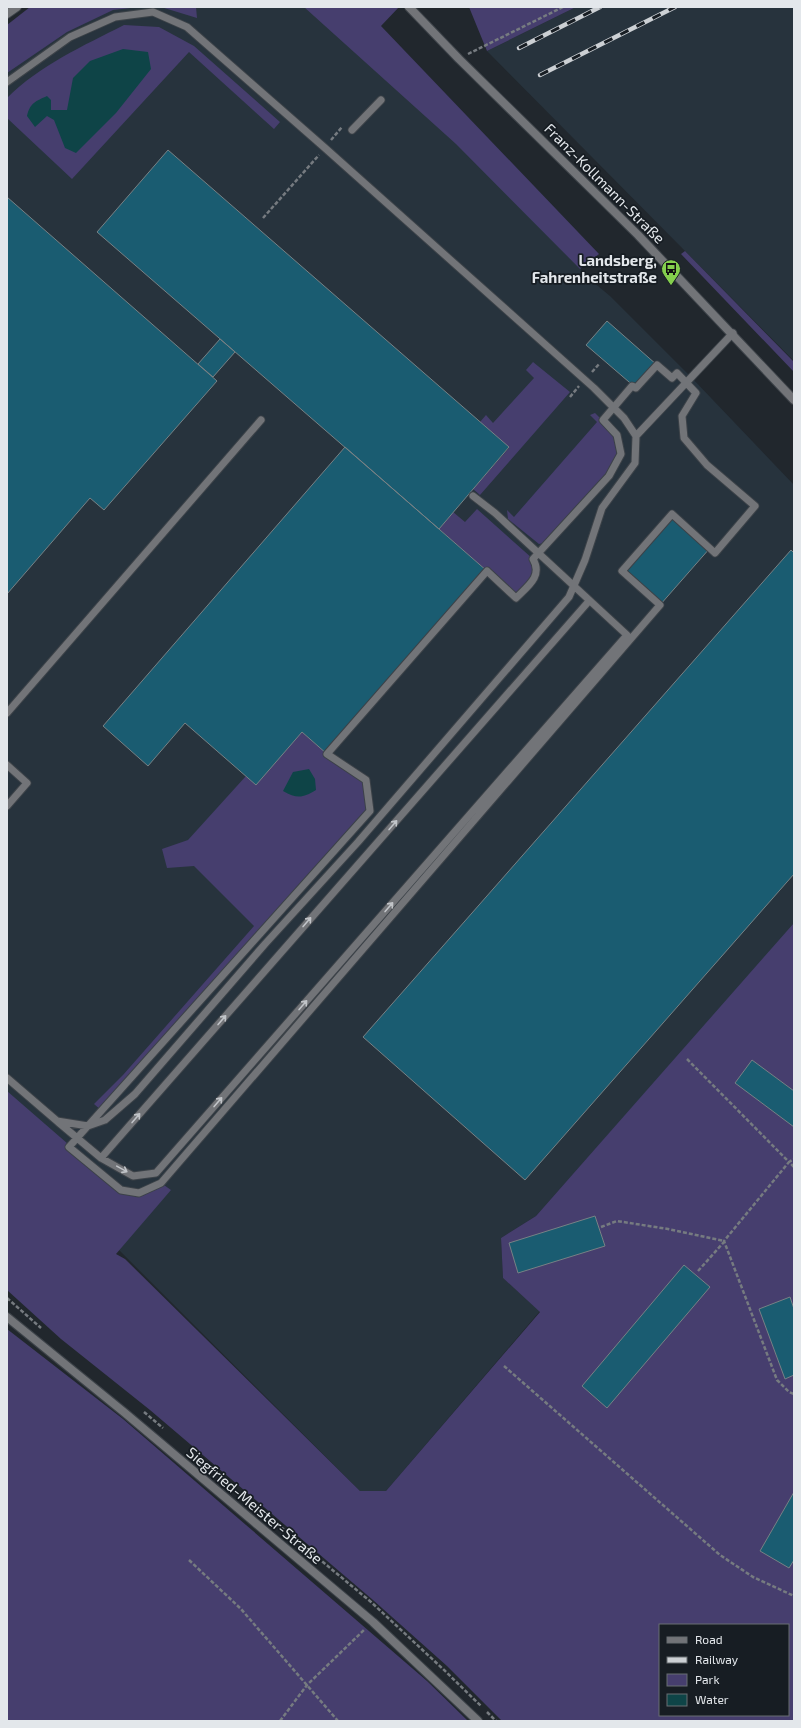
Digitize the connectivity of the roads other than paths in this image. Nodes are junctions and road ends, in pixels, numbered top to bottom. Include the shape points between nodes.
1 (17, 7) edge
2 (409, 7) edge
3 (7, 14) edge
4 (7, 82) edge
5 (381, 100) dead end
6 (352, 130) dead end
7 (733, 333) junction
8 (685, 382) junction
9 (794, 400) edge
10 (614, 407) junction
11 (261, 420) dead end
12 (636, 436) junction
13 (473, 496) dead end
14 (538, 553) junction
15 (573, 586) junction
16 (589, 601) junction
17 (7, 714) edge
18 (7, 765) edge
19 (7, 806) edge
20 (7, 1078) edge
21 (57, 1121) junction
22 (88, 1126) junction
23 (77, 1138) junction
24 (101, 1158) junction
25 (7, 1317) edge
26 (478, 1721) edge

1 - 3 street
2 - 7 street, Franz-Kollmann-Straße
4 - 10 lane via 70,37 115,17 154,12 187,27
5 - 6 lane
7 - 8 lane
7 - 9 street, Franz-Kollmann-Straße
8 - 10 lane via 677,374 672,378 657,364 636,388 632,386
8 - 12 lane
8 - 23 lane via 696,393 682,416 684,438 707,465 755,506 715,553 672,514 622,571 660,605 160,1183 139,1193 121,1190 69,1147
10 - 12 lane
10 - 14 lane via 603,420 617,435 621,454 609,476
11 - 17 lane
12 - 15 lane via 635,463 602,508 585,560
13 - 14 lane
14 - 15 lane
14 - 22 lane via 533,559 537,566 536,578 516,598 487,571 327,754 366,780 370,811
15 - 16 lane
15 - 22 lane via 569,597 358,842 265,944 135,1094 104,1120
24 -> 16 lane
24 -> 16 lane via 133,1176 156,1174 627,635
18 - 19 lane via 26,783
20 - 21 lane
21 - 22 lane
21 - 23 lane
22 - 23 lane
23 - 24 lane
25 - 26 street, Siegfried-Meister-Straße via 373,1622

